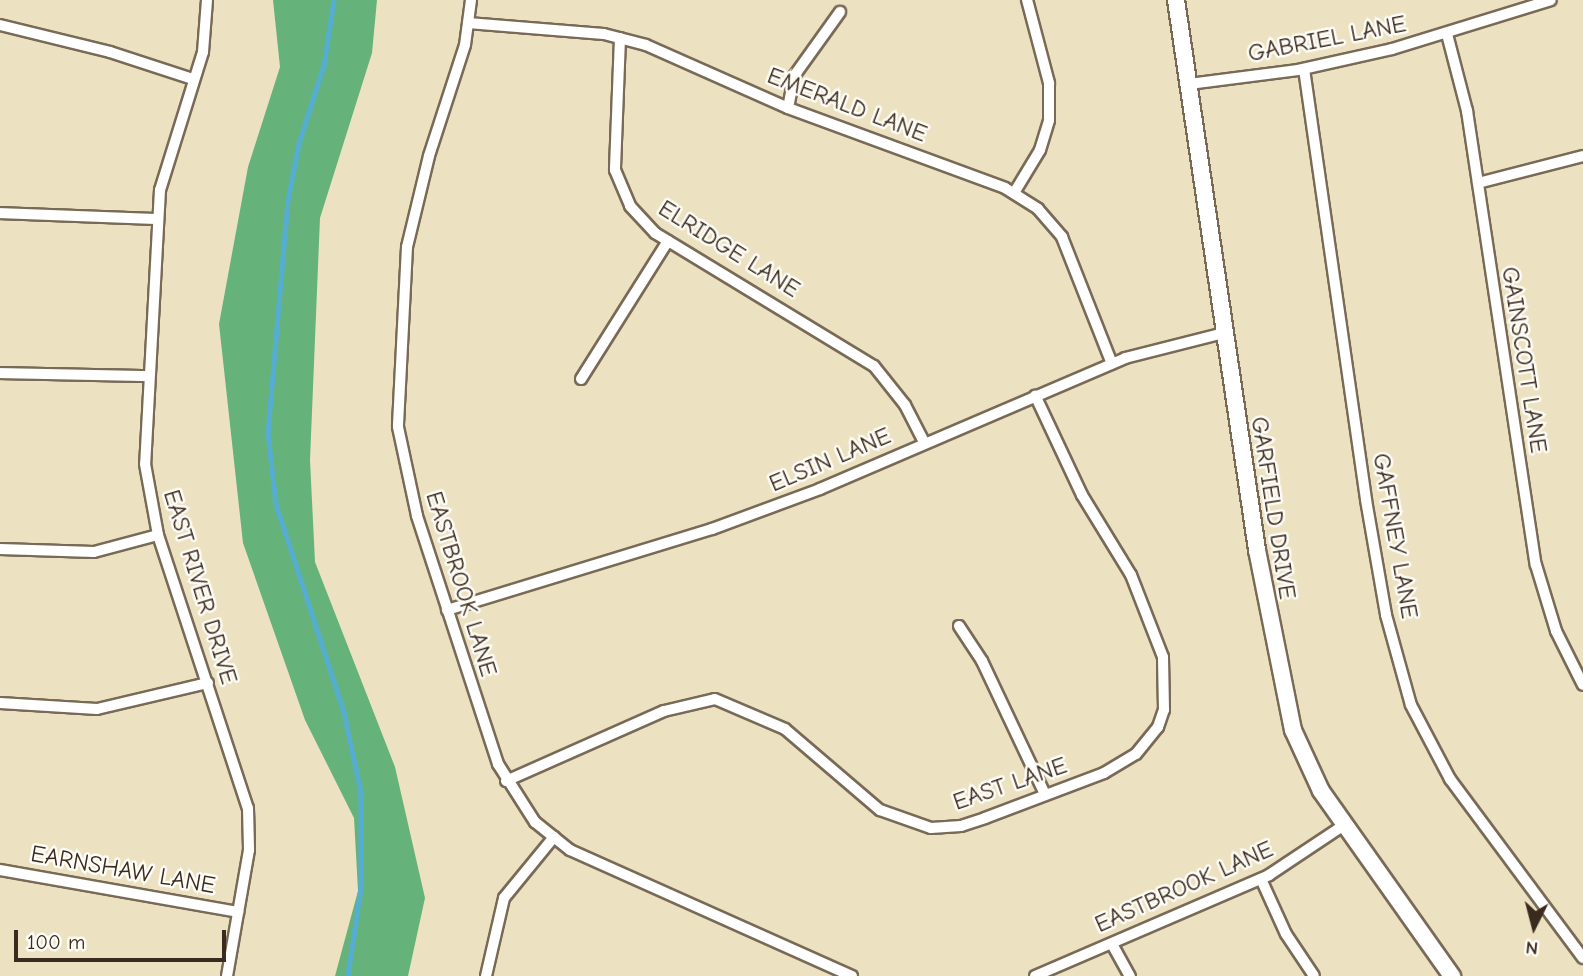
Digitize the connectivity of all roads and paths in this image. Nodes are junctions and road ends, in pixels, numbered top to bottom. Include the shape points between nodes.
1 (207, 0) edge
2 (471, 0) edge
3 (1027, 0) edge
4 (1176, 0) edge
5 (1551, 0) edge
6 (840, 12) dead end
7 (468, 23) junction
8 (0, 25) edge
9 (1447, 34) junction
10 (620, 38) junction
11 (1304, 69) junction
12 (193, 79) junction
13 (1189, 84) junction
14 (788, 108) junction
15 (1583, 156) edge
16 (1478, 183) junction
17 (1014, 193) junction
18 (0, 213) edge
19 (157, 219) junction
20 (668, 241) junction
21 (1224, 333) junction
22 (1112, 364) junction
23 (0, 373) edge
24 (149, 376) junction
25 (581, 379) dead end
26 (1035, 395) junction
27 (924, 442) junction
28 (158, 535) junction
29 (0, 549) edge
30 (447, 610) junction
31 (959, 626) dead end
32 (208, 682) junction
33 (1583, 685) edge
34 (0, 703) edge
35 (506, 781) junction
36 (1045, 794) junction
37 (1343, 825) junction
38 (554, 837) junction
39 (0, 870) edge
40 (1261, 879) junction
41 (238, 912) junction
42 (1112, 944) junction
43 (1583, 958) edge
44 (227, 976) edge
45 (486, 976) edge
46 (852, 976) edge
47 (1035, 976) edge
48 (1130, 976) edge
49 (1314, 976) edge
50 (1451, 976) edge

1 - 12 street, EAST RIVER DRIVE via 207,34
2 - 7 street, EASTBROOK LANE
3 - 17 street via 1045,63 1050,111 1040,150
4 - 13 street, GARFIELD DRIVE
5 - 9 street, GABRIEL LANE
6 - 14 street via 794,76
7 - 10 street, EMERALD LANE
7 - 30 street, EASTBROOK LANE via 411,225 397,383 404,471
8 - 12 street via 110,52
9 - 11 street, GABRIEL LANE
9 - 16 street, GAINSCOTT LANE
10 - 14 street, EMERALD LANE via 646,45
10 - 20 street, ELRIDGE LANE via 615,170 630,206
11 - 13 street, GABRIEL LANE
11 - 43 street, GAFFNEY LANE via 1385,615 1411,705 1450,779
12 - 19 street, EAST RIVER DRIVE via 160,190
13 - 21 street, GARFIELD DRIVE
14 - 17 street, EMERALD LANE
15 - 16 street
16 - 33 street, GAINSCOTT LANE via 1536,565 1556,631
17 - 22 street, EMERALD LANE via 1038,209 1062,237
18 - 19 street
19 - 24 street, EAST RIVER DRIVE
20 - 25 street
20 - 27 street, ELRIDGE LANE via 874,366 899,396
21 - 22 street, ELSIN LANE
21 - 37 street, GARFIELD DRIVE via 1283,696 1306,760
22 - 26 street, ELSIN LANE
23 - 24 street
24 - 28 street, EAST RIVER DRIVE via 145,464
26 - 27 street, ELSIN LANE
26 - 36 street, EAST LANE via 1082,495 1141,596 1163,657 1167,694 1158,727 1136,754 1104,773
27 - 30 street, ELSIN LANE via 712,529
28 - 29 street via 94,552
28 - 32 street, EAST RIVER DRIVE
30 - 35 street, EASTBROOK LANE
31 - 36 street via 982,661
32 - 34 street via 97,709
32 - 41 street, EAST RIVER DRIVE via 248,808 249,850
35 - 36 street, EAST LANE via 664,711 715,699 785,729 865,800 905,821 931,828 961,827
35 - 38 street, EASTBROOK LANE via 535,822
37 - 40 street, EASTBROOK LANE
37 - 50 street, GARFIELD DRIVE
38 - 45 street via 504,898
38 - 46 street, EASTBROOK LANE via 631,881
39 - 41 street, EARNSHAW LANE
40 - 42 street, EASTBROOK LANE
40 - 49 street via 1286,934
41 - 44 street, EAST RIVER DRIVE
42 - 47 street, EASTBROOK LANE
42 - 48 street

